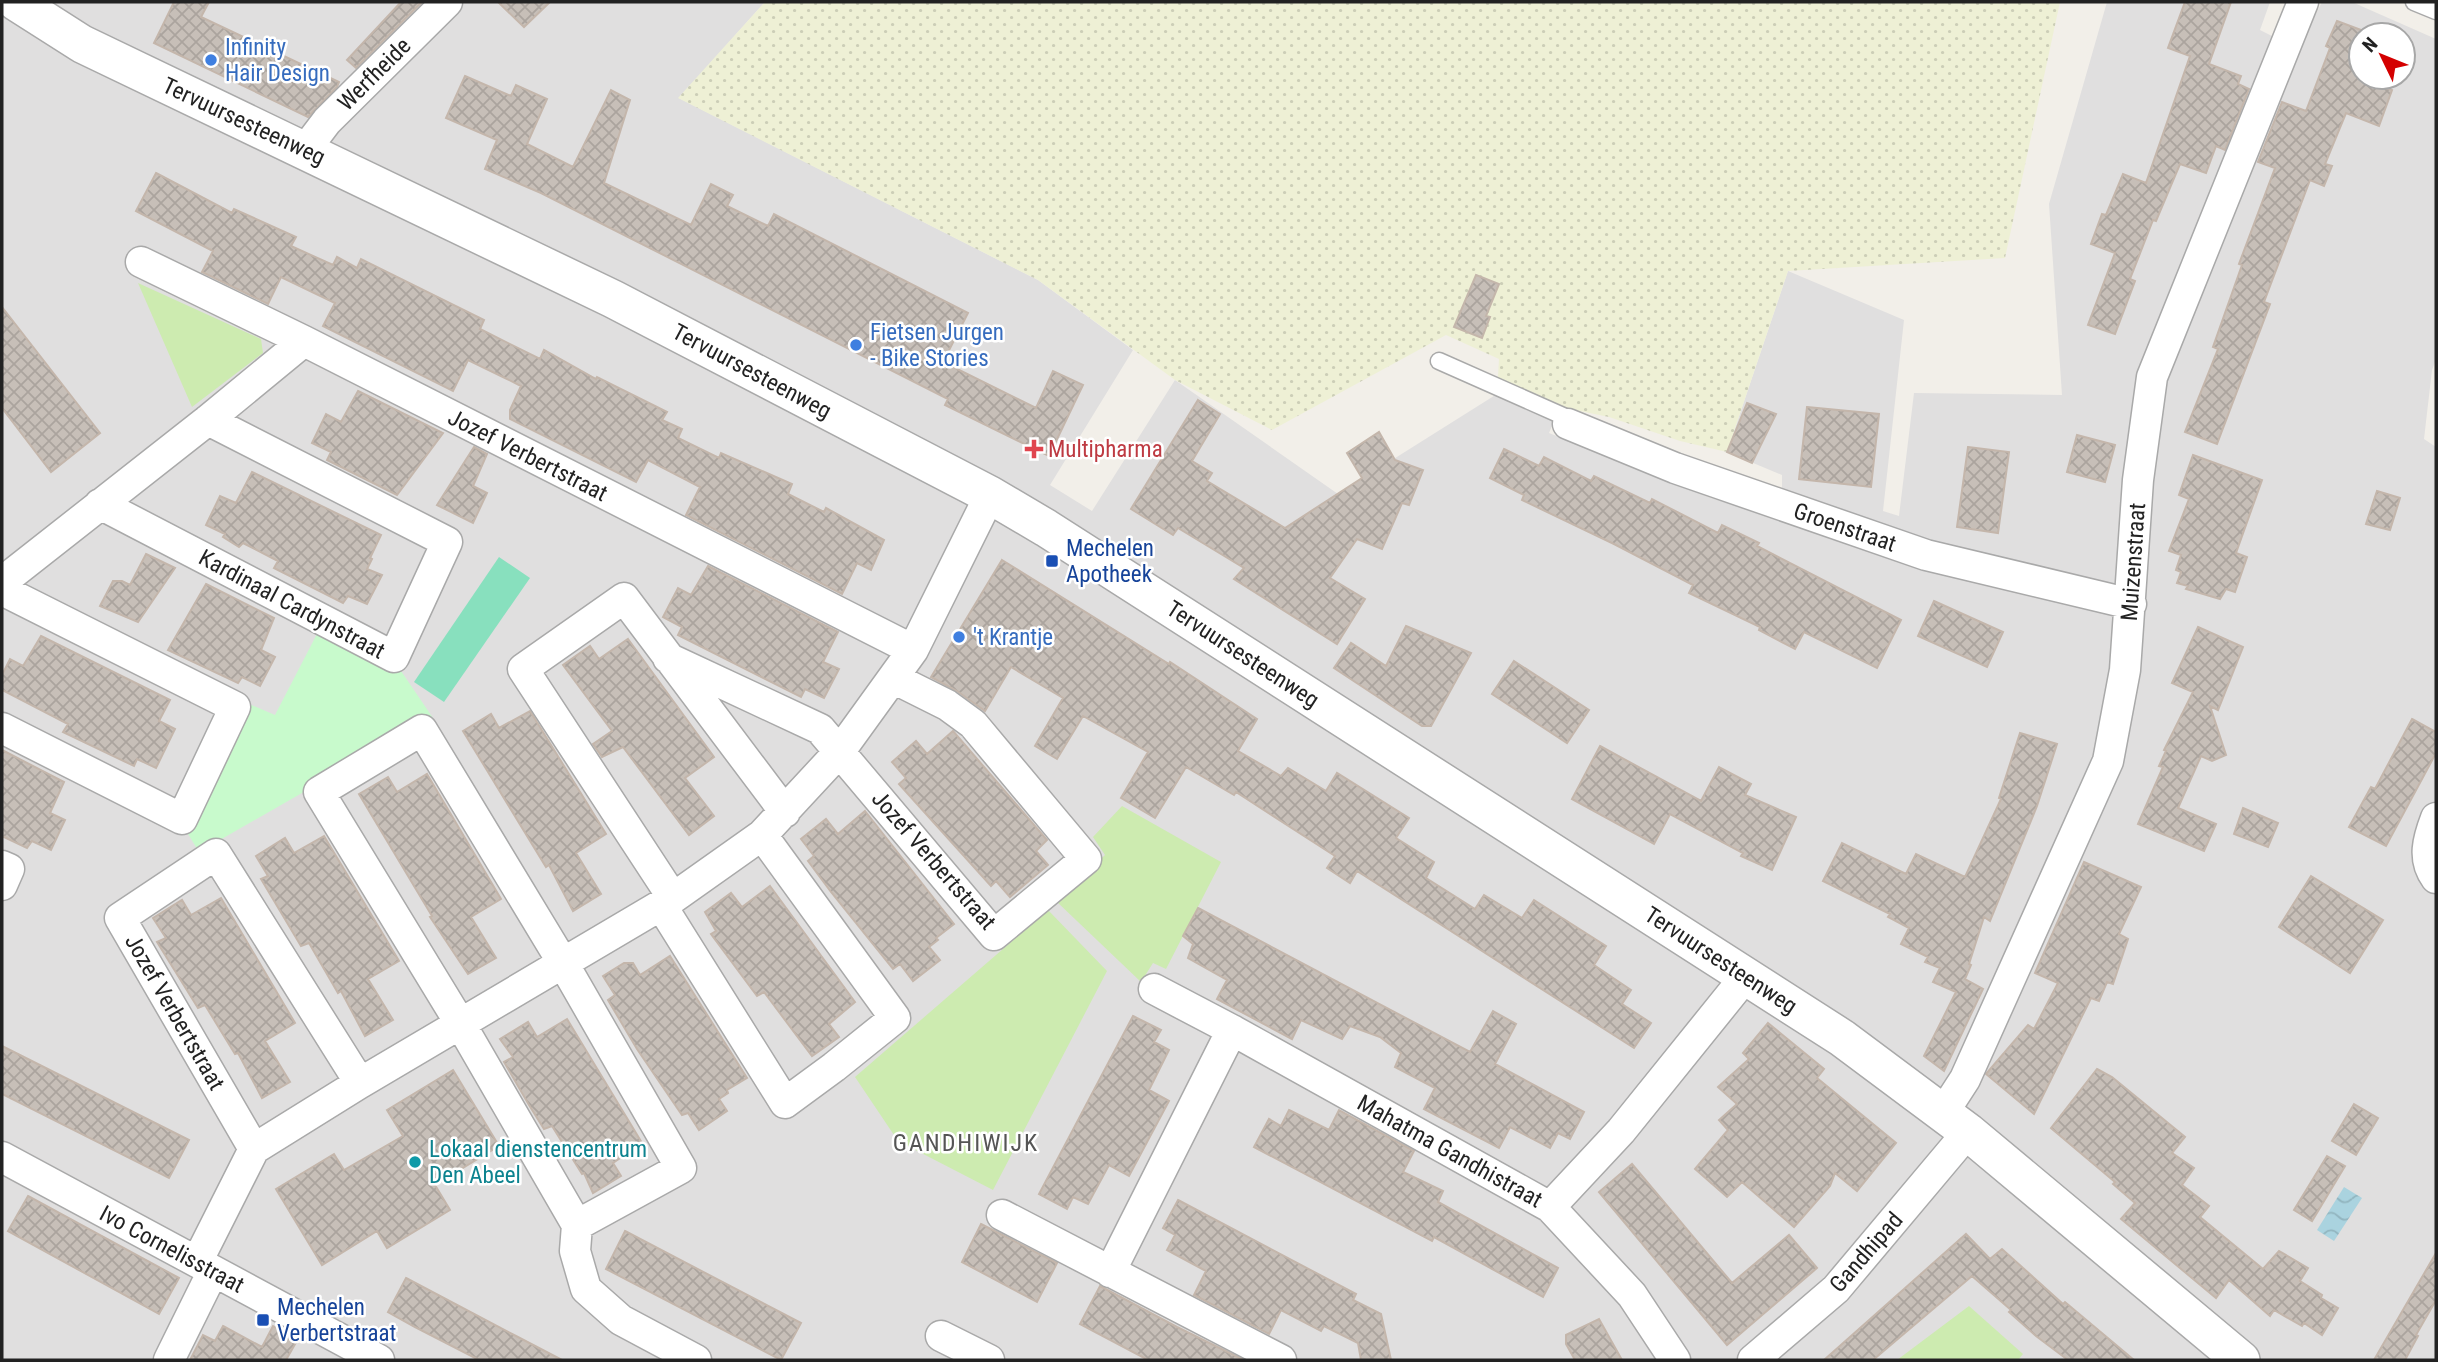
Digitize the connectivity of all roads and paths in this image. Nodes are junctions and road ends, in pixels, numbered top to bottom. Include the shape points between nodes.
1 (16, 2) edge
2 (447, 2) edge
3 (2303, 2) edge
4 (2414, 2) edge
5 (2436, 11) edge
6 (304, 149) junction
7 (141, 262) dead end
8 (304, 341) junction
9 (1439, 361) dead end
10 (208, 420) junction
11 (1568, 424) joint
12 (990, 495) junction
13 (100, 504) junction
14 (2, 582) edge
15 (2, 590) edge
16 (2131, 604) junction
17 (913, 650) junction
18 (668, 658) junction
19 (893, 678) junction
20 (2, 728) edge
21 (840, 751) junction
22 (785, 812) junction
23 (2436, 818) edge
24 (762, 835) junction
25 (2, 866) edge
26 (2436, 878) edge
27 (2, 885) edge
28 (667, 901) junction
29 (563, 963) junction
30 (1746, 976) junction
31 (1154, 989) dead end
32 (460, 1024) junction
33 (1232, 1030) junction
34 (360, 1083) junction
35 (1955, 1123) junction
36 (254, 1149) junction
37 (2, 1157) edge
38 (1550, 1207) junction
39 (1002, 1215) dead end
40 (577, 1225) junction
41 (204, 1267) junction
42 (1110, 1272) junction
43 (941, 1336) dead end
44 (169, 1360) edge
45 (379, 1360) edge
46 (696, 1360) edge
47 (989, 1360) edge
48 (1281, 1360) edge
49 (1675, 1360) edge
50 (1753, 1360) edge
51 (2241, 1360) edge

1 - 6 street, Tervuursesteenweg via 82,44
2 - 6 street, Werfheide
3 - 16 street, Muizenstraat via 2152,377 2138,480
4 - 5 lane
6 - 12 street, Tervuursesteenweg via 613,299
7 - 8 street, Jozef Verbertstraat
8 - 10 street
8 - 17 street, Jozef Verbertstraat
9 - 11 lane via 1563,415
10 - 13 street
10 - 13 street, Kardinaal Cardynstraat via 447,542 394,657
11 - 16 street, Groenstraat via 1675,468 1926,555
12 - 17 street
12 - 30 street, Tervuursesteenweg
13 - 14 street
15 - 20 street via 235,707 182,819
16 - 35 street, Muizenstraat via 2125,670 2108,761 1965,1079
17 - 19 street
18 - 21 street, Jozef Verbertstraat via 820,729
18 - 22 street, Jozef Verbertstraat
18 - 28 street, Jozef Verbertstraat via 624,598 523,669
19 - 21 street
19 - 21 street, Jozef Verbertstraat via 947,705 973,724 1086,859 994,935
21 - 22 street
22 - 24 street
23 - 26 street via 2427,848 2428,866
24 - 28 street
24 - 28 street, Jozef Verbertstraat via 895,1018 785,1102
25 - 27 street via 9,869
28 - 29 street
29 - 32 street
29 - 32 street via 422,730 319,792
29 - 40 street via 681,1168
30 - 35 street, Tervuursesteenweg via 1842,1038
30 - 38 street, Mahatma Gandhistraat via 1621,1131
31 - 33 street, Mahatma Gandhistraat
32 - 34 street
32 - 40 street
33 - 38 street, Mahatma Gandhistraat
33 - 42 street
34 - 36 street
34 - 36 street, Jozef Verbertstraat via 216,855 120,918
35 - 50 street, Gandhipad via 1845,1279
35 - 51 street, Tervuursesteenweg
36 - 41 street
37 - 41 street, Ivo Cornelisstraat
38 - 49 street via 1632,1295
39 - 42 street
40 - 46 street via 575,1251 586,1289 621,1320
41 - 44 street
41 - 45 street, Ivo Cornelisstraat
42 - 48 street
43 - 47 street

